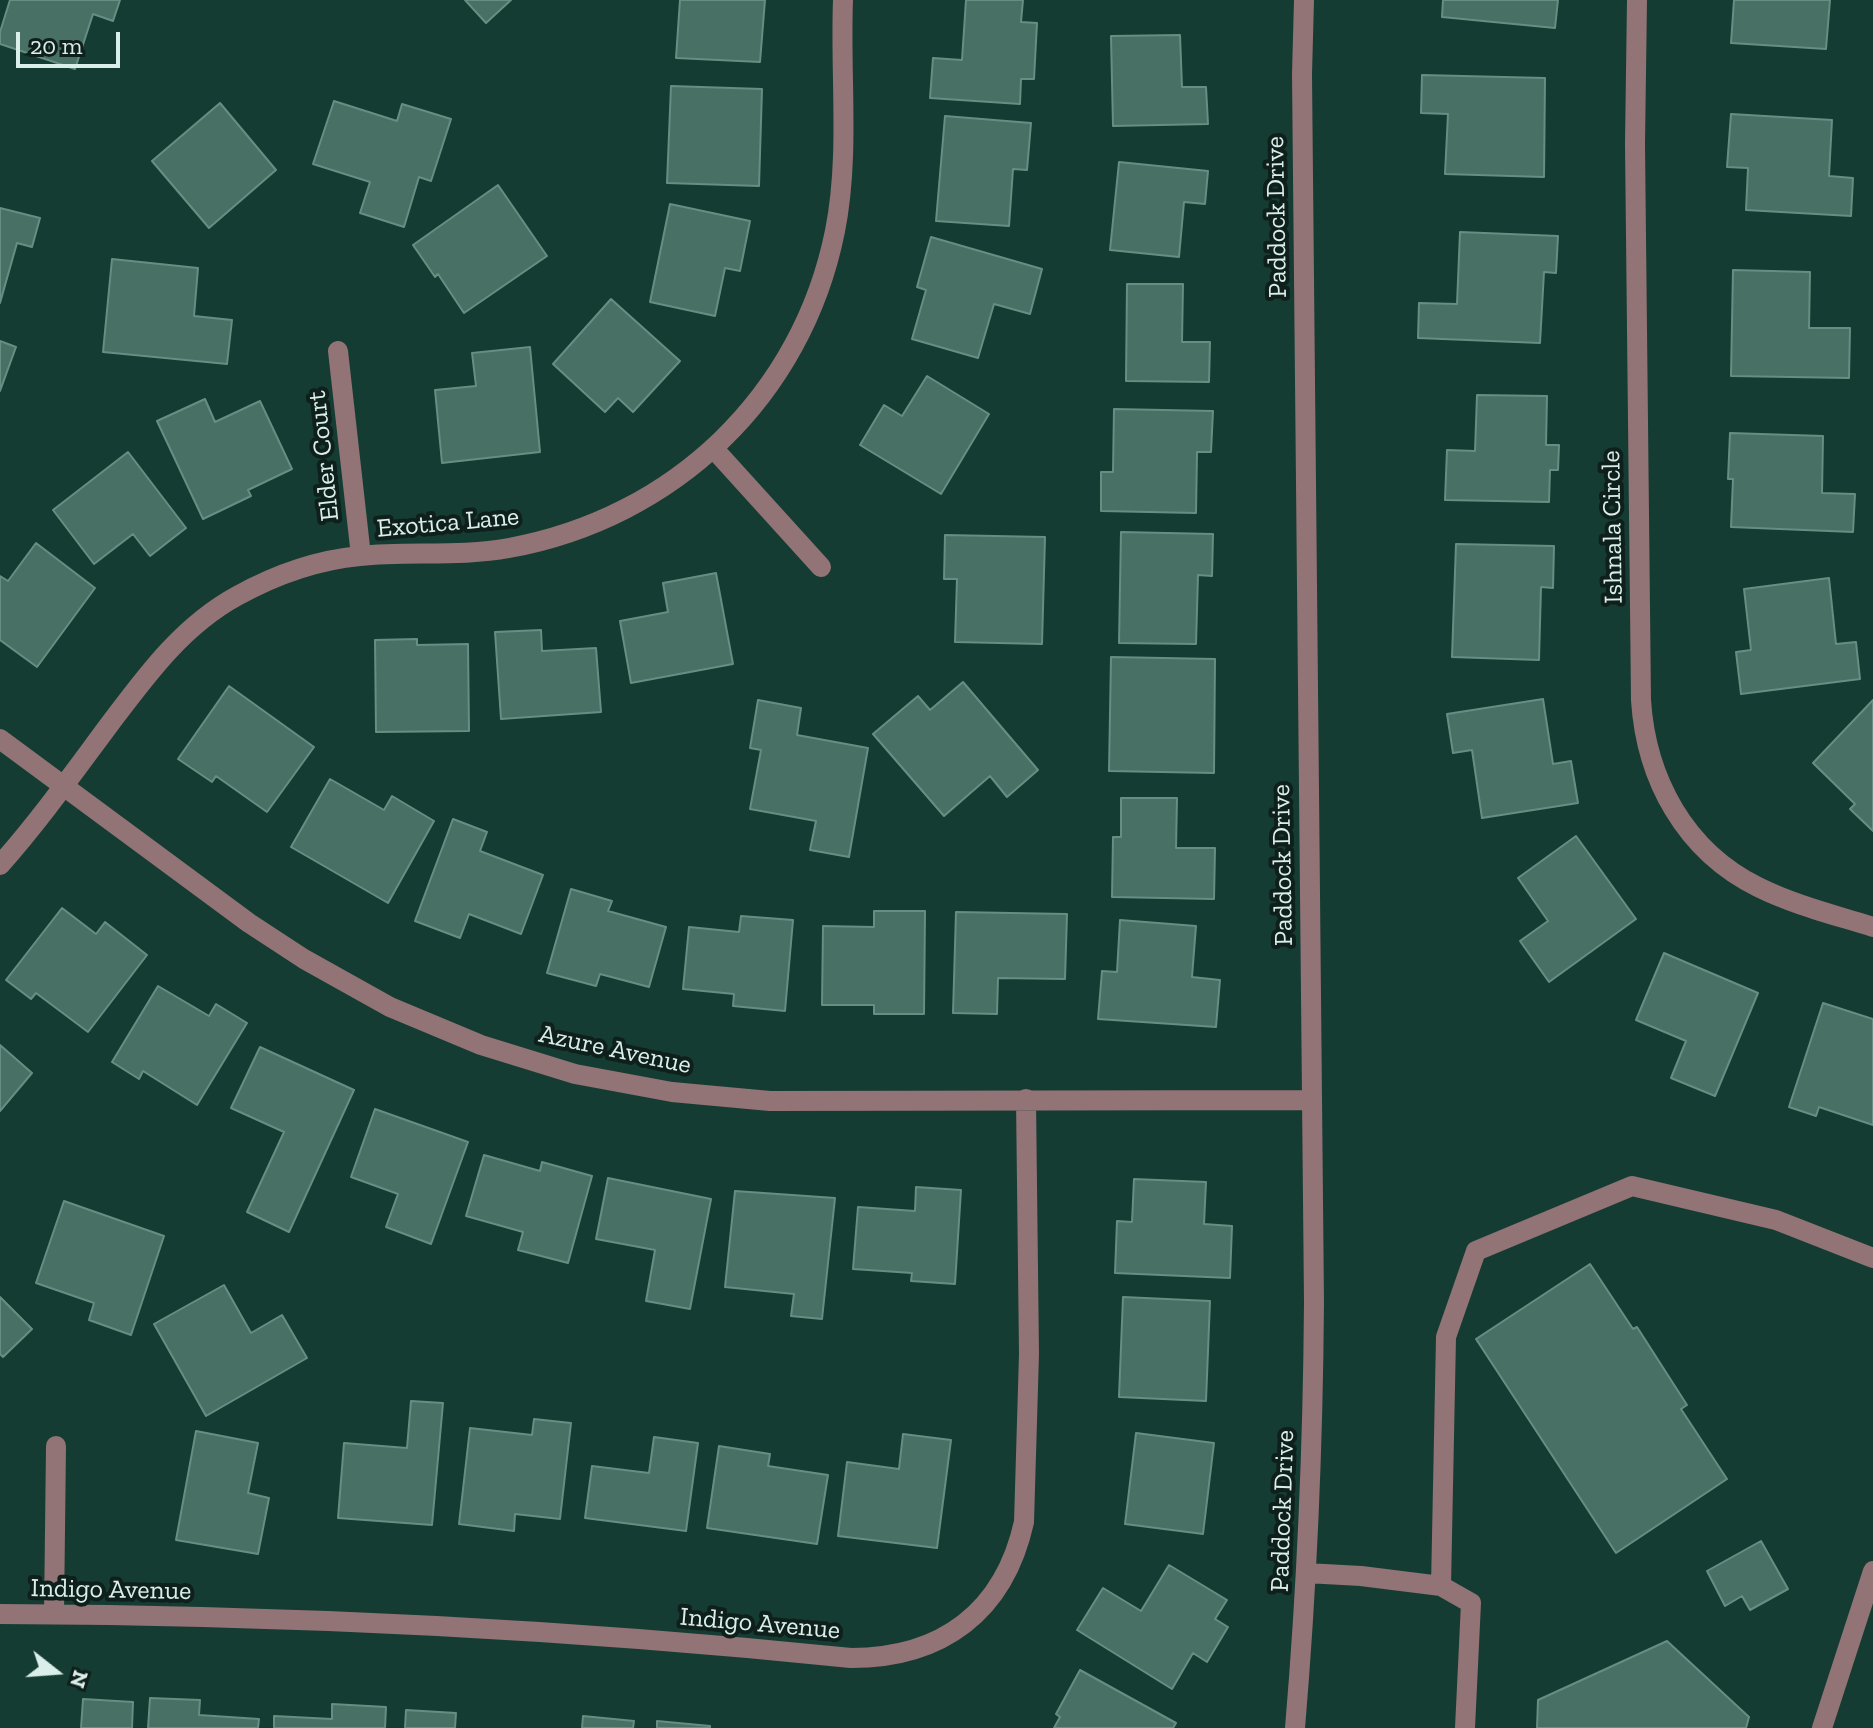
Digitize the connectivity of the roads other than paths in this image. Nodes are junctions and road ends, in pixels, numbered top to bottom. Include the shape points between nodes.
1 (843, 0) edge
2 (1304, 0) edge
3 (1637, 0) edge
4 (338, 351) dead end
5 (714, 449) junction
6 (361, 556) junction
7 (821, 567) dead end
8 (0, 739) edge
9 (63, 786) junction
10 (0, 865) edge
11 (1873, 927) edge
12 (1026, 1099) junction
13 (1312, 1100) junction
14 (1873, 1258) edge
15 (56, 1446) dead end
16 (1873, 1571) edge
17 (1306, 1573) junction
18 (1441, 1586) junction
19 (0, 1614) edge
20 (54, 1614) junction
21 (1295, 1728) edge
22 (1465, 1728) edge
23 (1822, 1728) edge

1 - 5 street, Exotica Lane via 842,173 821,284 799,337 769,385
2 - 13 street, Paddock Drive
3 - 11 street, Ishnala Circle via 1641,700 1647,751 1666,799 1715,859 1758,887
4 - 6 street, Elder Court
5 - 6 street, Exotica Lane via 640,502 562,536 507,548
5 - 7 street
6 - 9 street, Exotica Lane via 281,575 235,597 194,626 157,661
8 - 9 street, Azure Avenue
9 - 10 street, Exotica Lane
9 - 12 street, Azure Avenue via 304,959 390,1007 481,1045 575,1074 672,1092 770,1101
12 - 13 street, Azure Avenue
12 - 20 street, Indigo Avenue via 1029,1354 1024,1522 1018,1548 993,1596 975,1616 930,1645 904,1654 851,1658 337,1621
13 - 17 street, Paddock Drive via 1313,1408
14 - 18 street via 1776,1220 1632,1186 1476,1251 1446,1337
15 - 20 street
16 - 23 street
17 - 18 street
17 - 21 street, Paddock Drive
18 - 22 street via 1471,1603
19 - 20 street, Indigo Avenue

